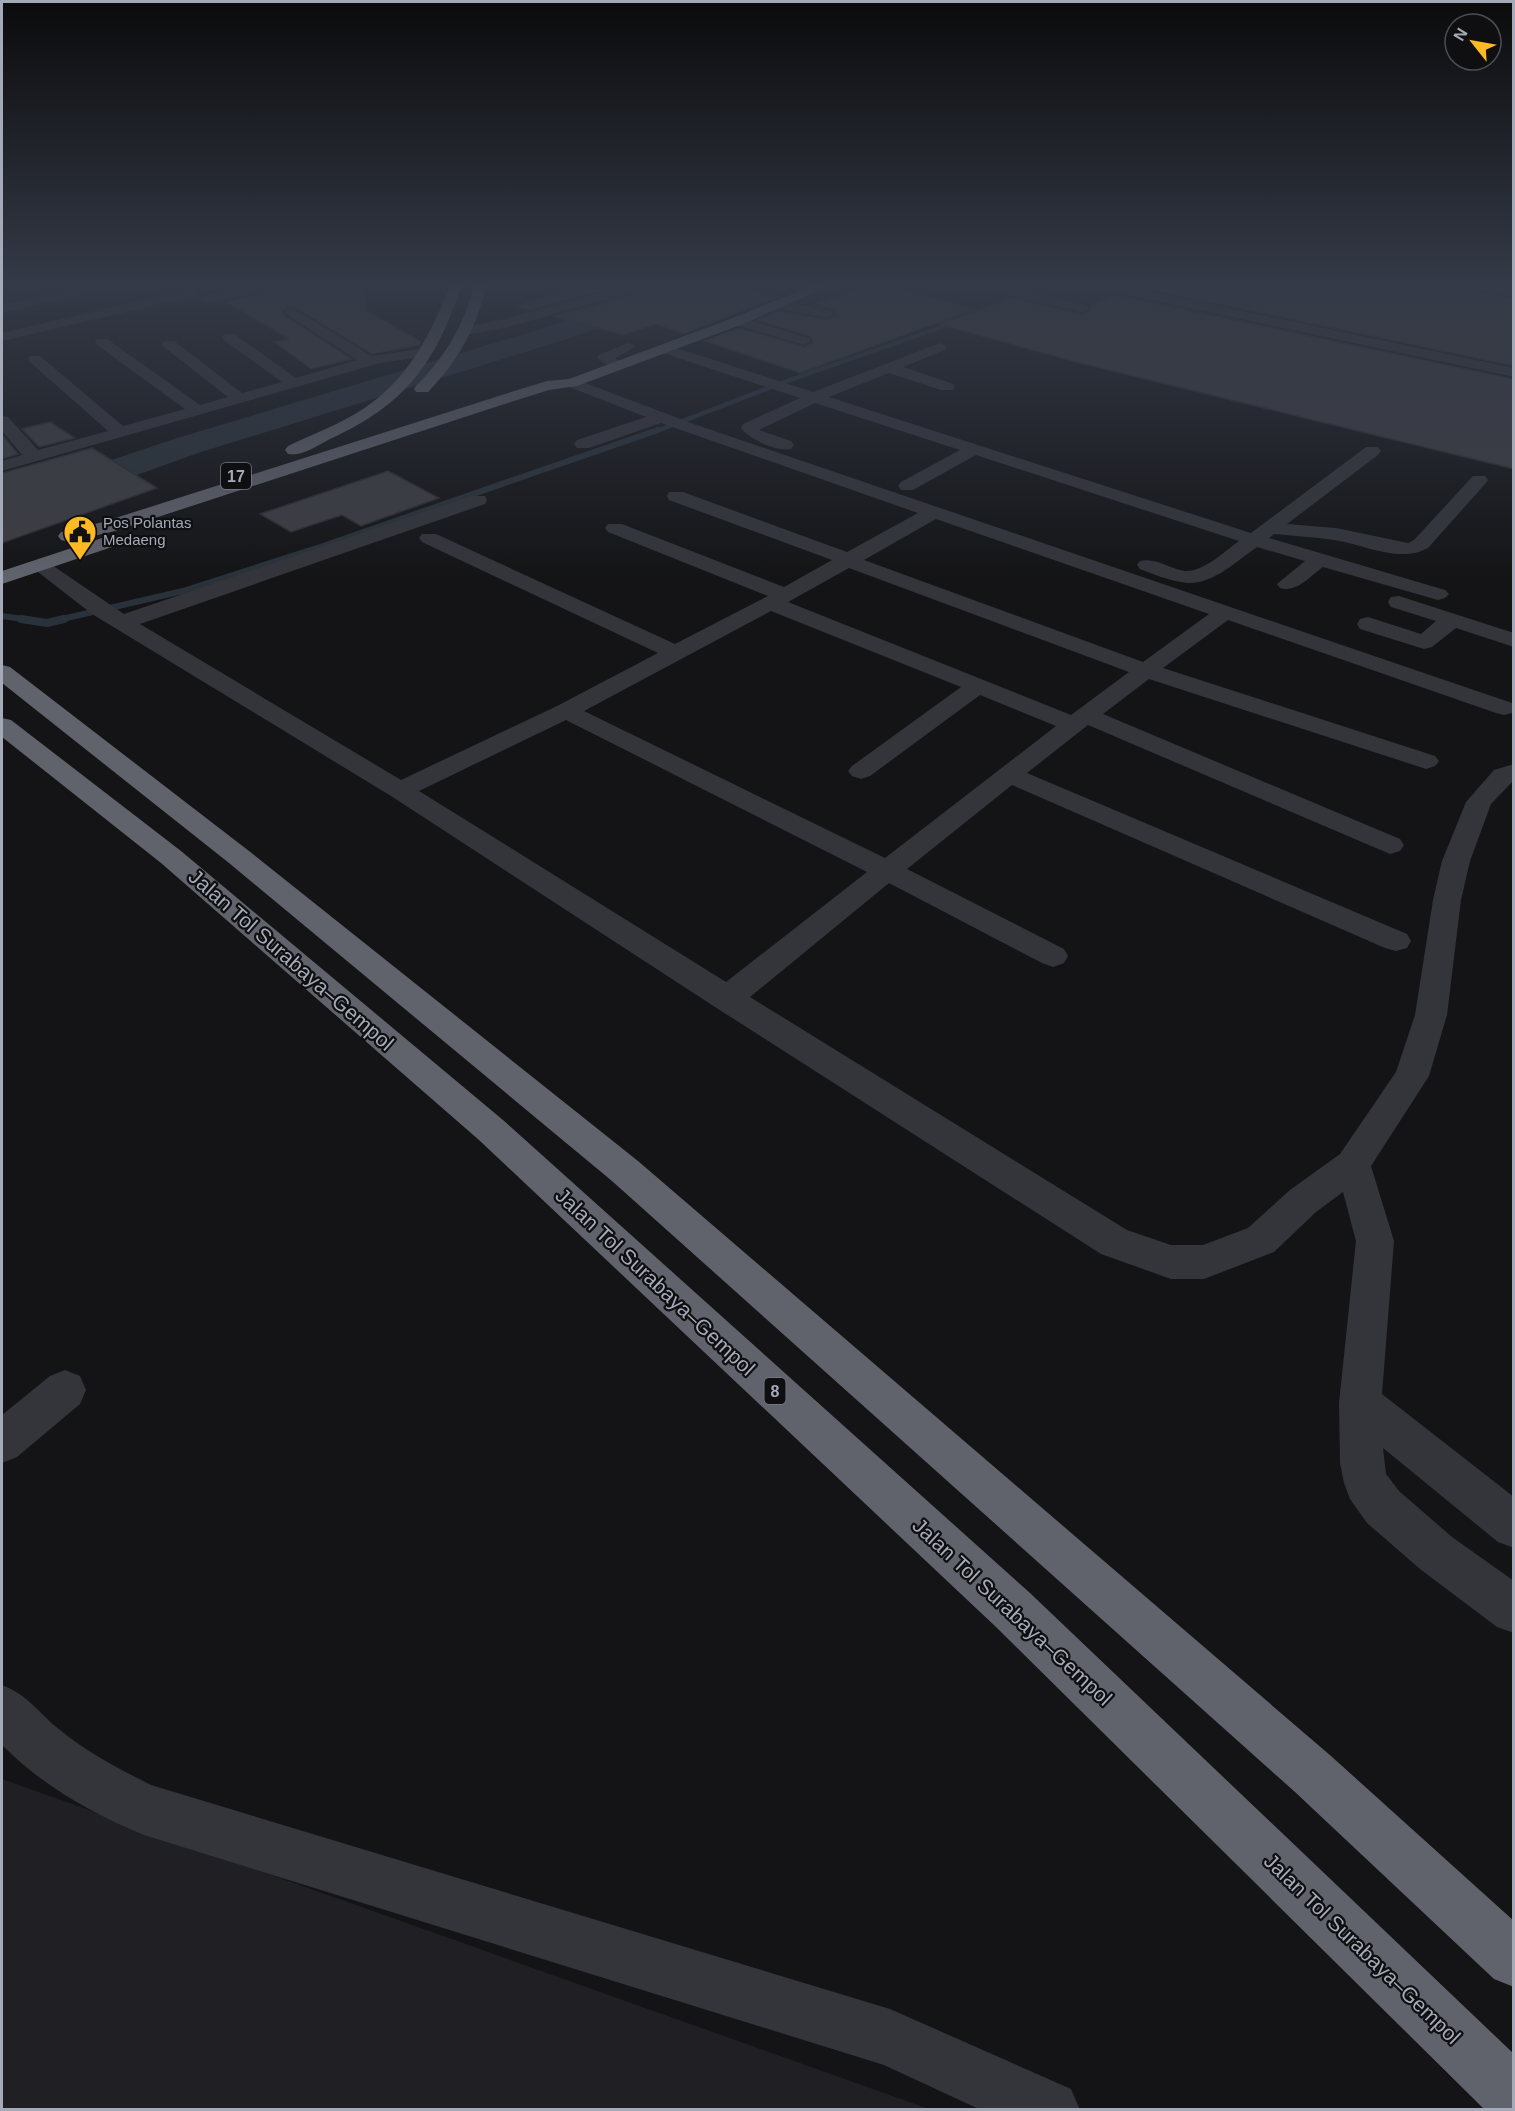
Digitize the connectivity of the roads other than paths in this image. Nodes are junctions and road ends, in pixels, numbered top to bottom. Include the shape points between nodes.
1 (64, 384) edge
2 (161, 384) edge
3 (220, 384) edge
4 (269, 384) edge
5 (292, 384) edge
6 (401, 384) edge
7 (432, 384) edge
8 (566, 384) edge
9 (569, 384) edge
10 (571, 384) edge
11 (771, 384) edge
12 (848, 384) edge
13 (937, 384) edge
14 (947, 387) dead end
15 (274, 388) junction
16 (473, 393) dead end
17 (511, 397) junction
18 (239, 398) junction
19 (814, 398) junction
20 (198, 410) junction
21 (2, 421) edge
22 (671, 422) junction
23 (336, 429) junction
24 (120, 432) junction
25 (359, 433) junction
26 (583, 444) dead end
27 (975, 450) junction
28 (1372, 451) dead end
29 (33, 456) junction
30 (2, 466) edge
31 (282, 472) junction
32 (1479, 480) dead end
33 (907, 486) junction
34 (676, 496) dead end
35 (478, 500) dead end
36 (933, 513) junction
37 (174, 518) junction
38 (615, 528) dead end
39 (1051, 533) dead end
40 (1261, 534) junction
41 (68, 536) junction
42 (429, 538) dead end
43 (24, 550) dead end
44 (1129, 559) dead end
45 (1321, 559) junction
46 (849, 560) junction
47 (39, 566) junction
48 (1384, 577) junction
49 (2, 578) edge
50 (1287, 584) dead end
51 (1438, 594) dead end
52 (778, 599) junction
53 (1224, 613) junction
54 (112, 616) junction
55 (1452, 620) junction
56 (1368, 624) dead end
57 (1514, 640) edge
58 (676, 653) junction
59 (1145, 670) junction
60 (2, 672) edge
61 (978, 686) junction
62 (1504, 708) dead end
63 (566, 711) junction
64 (1081, 721) junction
65 (2, 725) edge
66 (1426, 761) dead end
67 (861, 771) dead end
68 (1514, 772) edge
69 (1010, 775) junction
70 (400, 790) junction
71 (1390, 845) dead end
72 (888, 871) junction
73 (1396, 941) dead end
74 (1053, 956) dead end
75 (726, 999) junction
76 (1353, 1164) junction
77 (65, 1390) dead end
78 (1360, 1403) junction
79 (2, 1442) edge
80 (1514, 1526) edge
81 (1514, 1610) edge
82 (2, 1710) edge
83 (1514, 1959) edge
84 (1514, 2096) edge
85 (1050, 2109) edge

1 - 24 street
2 - 20 street
3 - 18 street
4 - 15 street
5 - 15 street
6 - 23 highway, 17 via 377,407
7 - 25 highway, 17
8 - 17 highway
9 - 37 highway
10 - 22 street
11 - 19 street
12 - 19 street
13 - 14 street
15 - 18 street
16 - 17 highway
17 - 31 highway
18 - 20 street
19 - 27 street
19 - 33 street via 750,427 750,431
20 - 24 street
21 - 29 street
22 - 26 street
22 - 36 street
23 - 25 highway via 329,436 332,439
23 - 41 highway, 17 via 240,474
24 - 29 street
25 - 31 highway, 17
27 - 33 street
27 - 40 street
28 - 40 street
29 - 30 street
31 - 37 highway, 17
31 - 41 highway
32 - 40 street via 1412,549 1320,532
33 - 39 street
34 - 46 street
35 - 54 street
36 - 46 street
36 - 53 street
37 - 47 highway, 17
38 - 52 street
40 - 44 street via 1196,577 1184,577
40 - 45 street
41 - 43 highway, 17
42 - 58 street
45 - 48 street
45 - 50 street
46 - 52 street
46 - 59 street
47 - 49 highway, 17
47 - 54 street
48 - 51 street
48 - 55 street via 1372,590 1374,593
52 - 58 street
52 - 61 street
53 - 59 street
53 - 62 street
54 - 70 street
55 - 56 street via 1424,642
55 - 57 street
58 - 63 street
59 - 64 street
59 - 66 street
60 - 83 highway via 239,857 625,1171 1313,1774
61 - 64 street
61 - 67 street
63 - 70 street
63 - 72 street
64 - 69 street
64 - 71 street
65 - 84 highway, Jalan Tol Surabaya–Gempol / 8 via 171,857 491,1130 1013,1610
68 - 76 street via 1503,776 1479,802 1456,861 1431,1015 1412,1076
69 - 72 street
69 - 73 street
70 - 75 street
72 - 74 street
72 - 75 street
75 - 76 street via 1086,1226 1114,1242 1171,1262 1204,1262 1261,1240
76 - 78 street via 1375,1241
77 - 79 street
78 - 80 street
78 - 81 street via 1366,1483 1383,1508
82 - 85 street via 41,1748 87,1781 144,1809 890,2038

